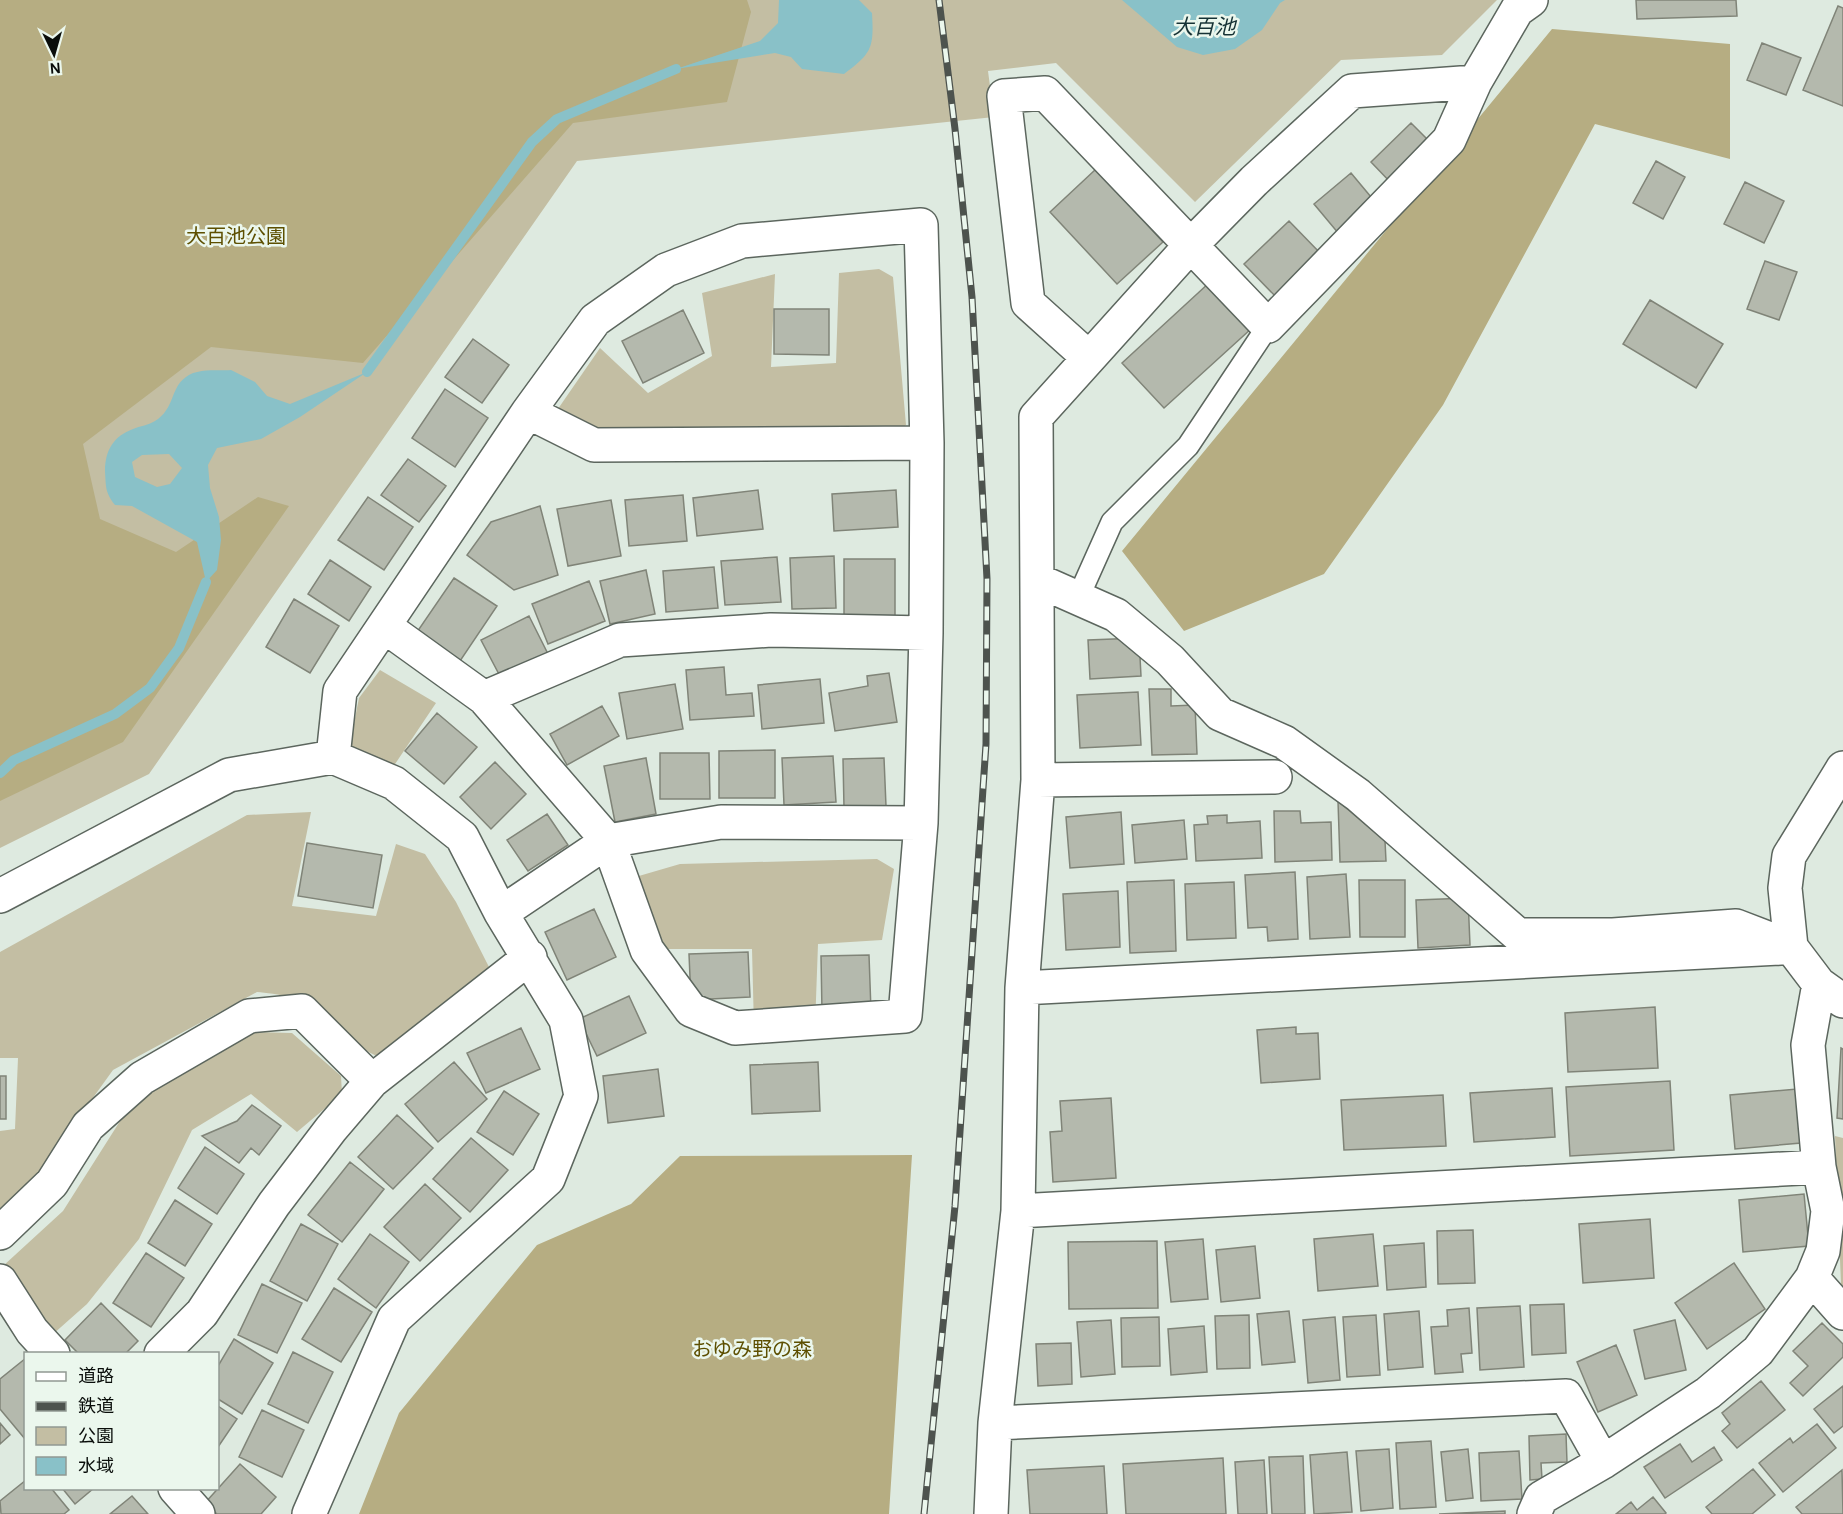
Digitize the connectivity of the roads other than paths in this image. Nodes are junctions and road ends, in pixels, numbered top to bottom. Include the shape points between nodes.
1 (1531, 0) edge
2 (1475, 82) junction
3 (1191, 245) junction
4 (1268, 326) junction
5 (1089, 358) junction
6 (528, 412) junction
7 (927, 443) junction
8 (1037, 580) junction
9 (1078, 598) junction
10 (384, 626) junction
11 (926, 633) junction
12 (484, 698) junction
13 (333, 757) junction
14 (1843, 768) edge
15 (1275, 777) dead end
16 (1038, 780) junction
17 (921, 823) junction
18 (608, 841) junction
19 (0, 896) edge
20 (501, 913) junction
21 (1791, 947) junction
22 (530, 957) junction
23 (1022, 988) junction
24 (1831, 992) edge
25 (372, 1081) junction
26 (1819, 1167) junction
27 (1018, 1211) junction
28 (0, 1233) edge
29 (1812, 1278) junction
30 (0, 1281) edge
31 (1843, 1313) edge
32 (51, 1352) edge
33 (162, 1352) edge
34 (995, 1423) junction
35 (1603, 1462) junction
36 (177, 1490) edge
37 (198, 1514) edge
38 (309, 1514) edge
39 (992, 1514) edge
40 (1534, 1514) edge

1 - 2 street via 1517,10
2 - 3 street via 1352,91
2 - 4 street via 1449,140
3 - 4 street
3 - 5 street
3 - 5 street via 1045,93 1004,96 1028,303
4 - 9 lane via 1188,446 1112,522
5 - 8 street via 1036,417
6 - 7 street via 594,445
6 - 7 street via 595,320 666,270 742,241 921,225
6 - 10 street
7 - 11 street
8 - 9 street
8 - 16 street
9 - 21 street via 1116,615 1170,660 1220,714 1284,742 1358,795 1518,935 1613,935 1736,926
10 - 12 street
10 - 13 street via 340,691
11 - 12 street via 771,630 620,640
11 - 17 street
12 - 18 street
13 - 19 street via 229,775
13 - 20 street via 394,783 462,837
14 - 21 street via 1789,856 1785,888
15 - 16 street
16 - 23 street
17 - 18 street via 722,822
17 - 18 street via 905,1016 735,1028 691,1010 646,950
18 - 20 street
20 - 22 street
21 - 23 street
21 - 24 street
22 - 25 street
22 - 38 street via 566,1020 581,1096 548,1179 394,1319
23 - 27 street
24 - 26 street via 1808,1045
25 - 28 street via 302,1011 249,1016 142,1078 88,1126 52,1183
25 - 33 street via 288,1185 202,1313
26 - 27 street
26 - 29 street via 1828,1211 1823,1251
27 - 34 street
29 - 31 street
29 - 35 street via 1758,1352 1708,1393
30 - 32 street via 32,1331
34 - 35 street via 1566,1396
34 - 39 street
35 - 40 street via 1541,1498
36 - 37 street

